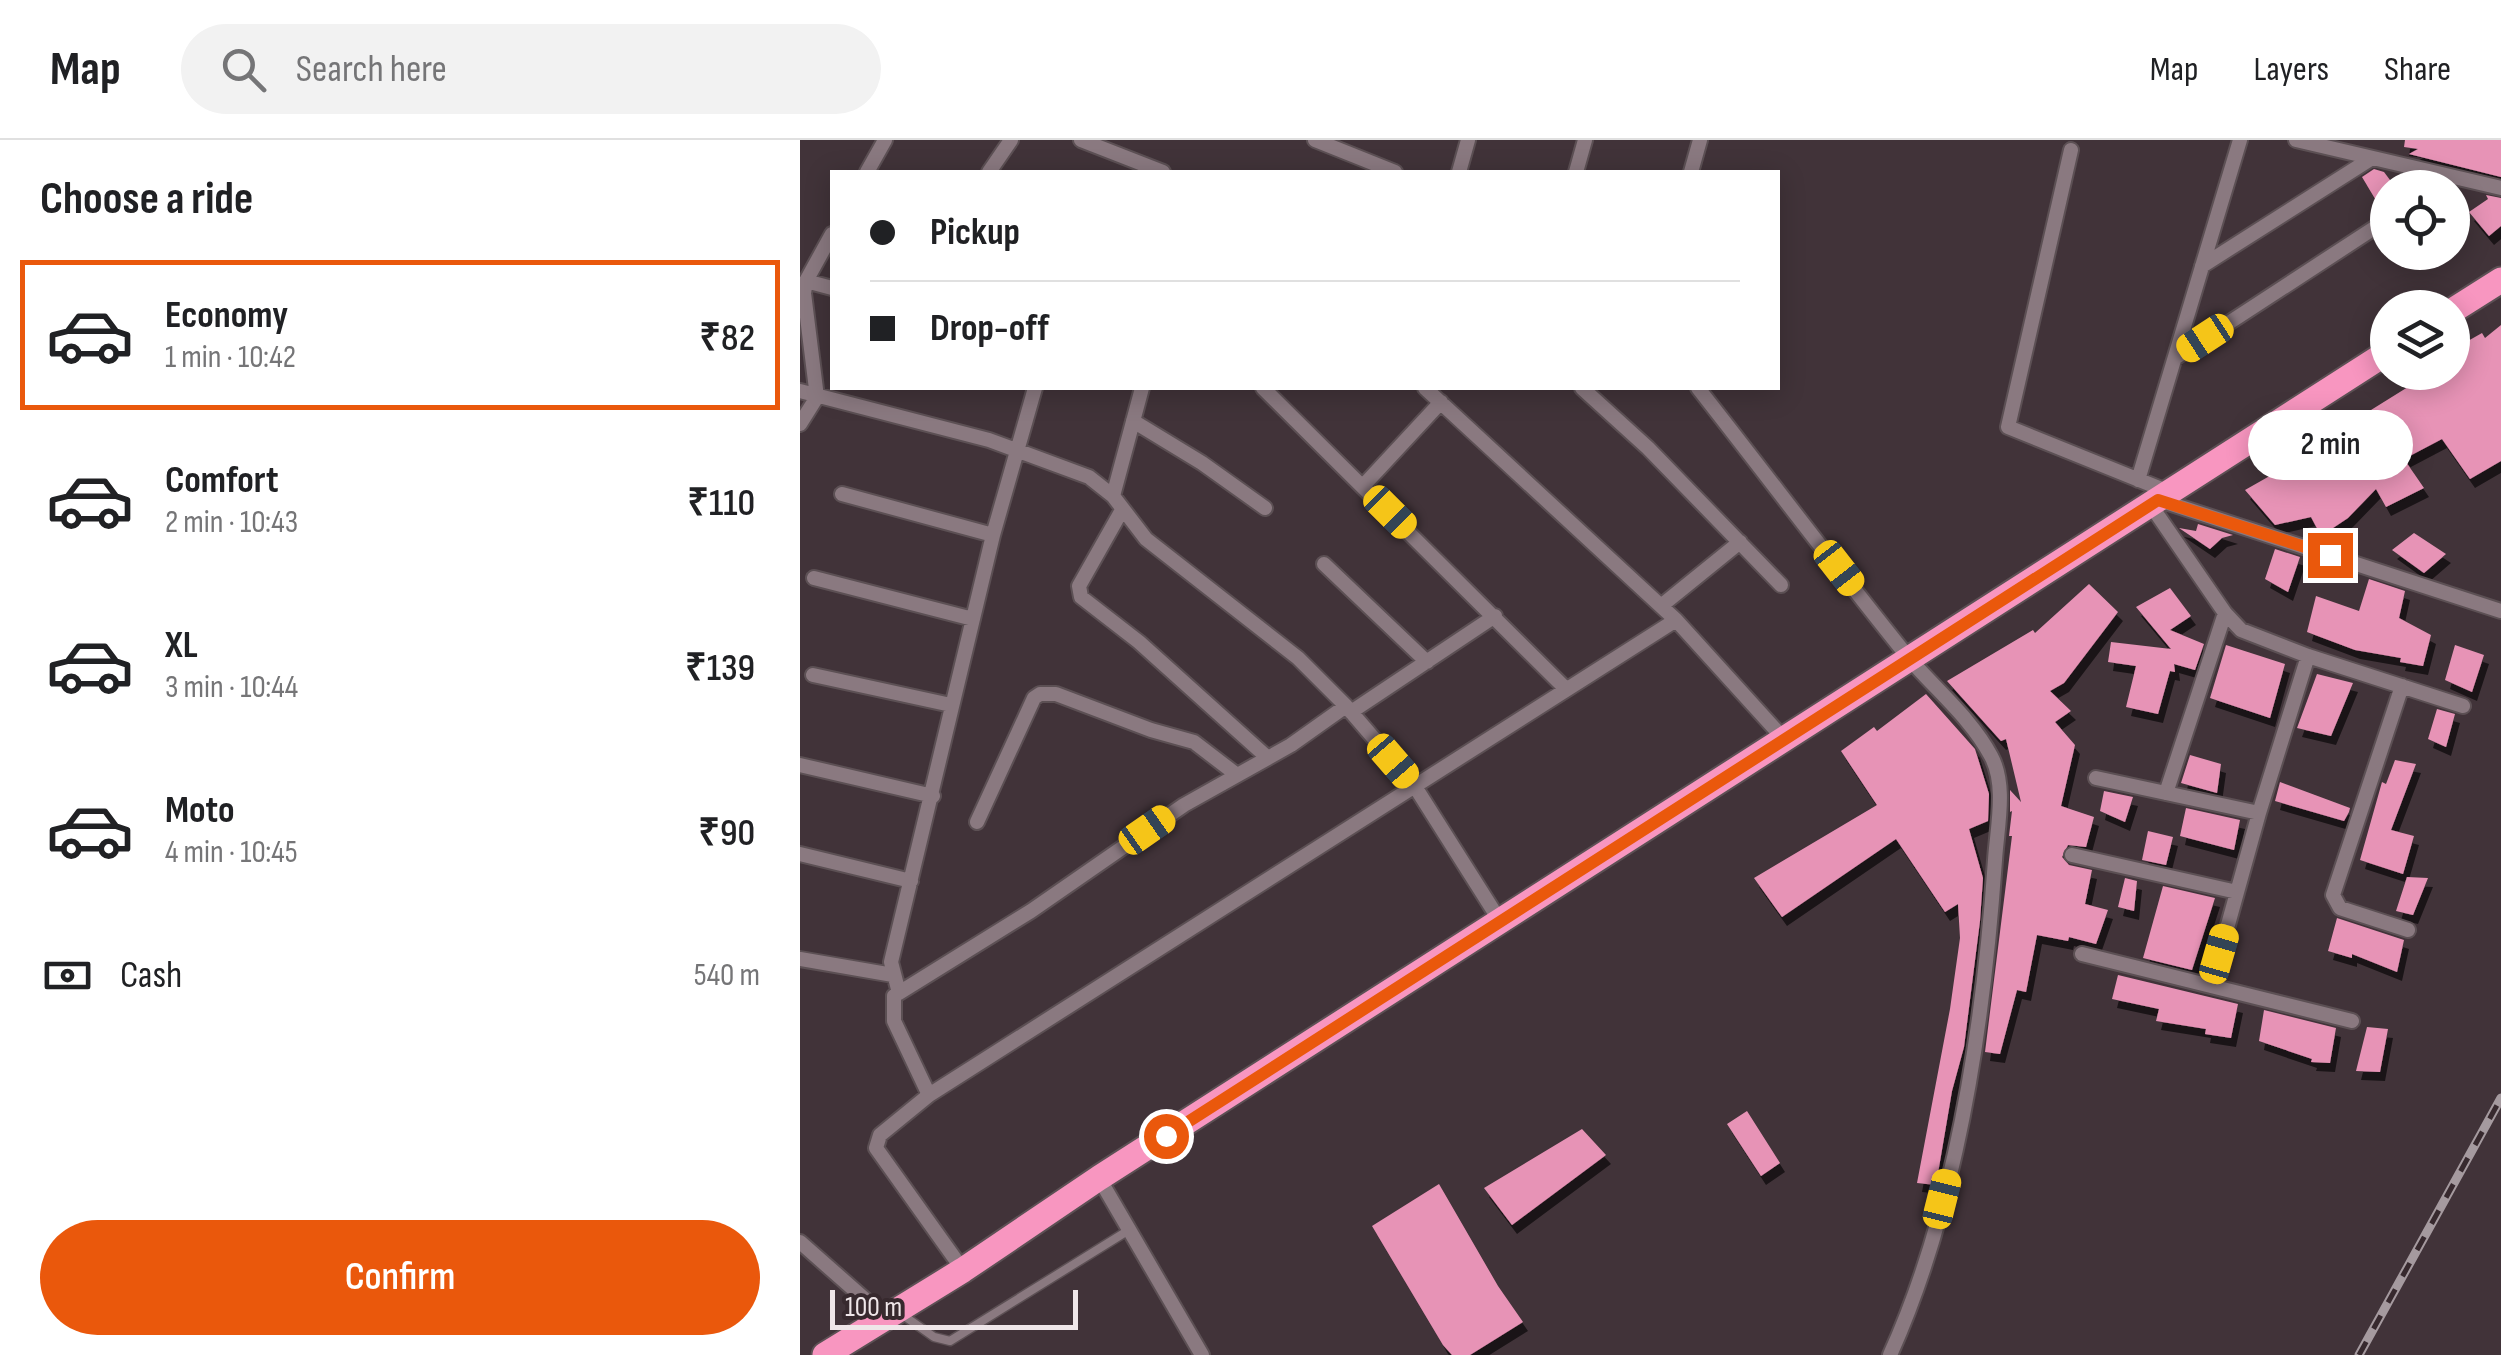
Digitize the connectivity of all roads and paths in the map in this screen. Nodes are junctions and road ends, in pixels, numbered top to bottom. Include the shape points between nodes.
1 (886, 140) edge
2 (1011, 140) edge
3 (1081, 140) edge
4 (1316, 140) edge
5 (1468, 140) edge
6 (1584, 140) edge
7 (1700, 140) edge
8 (2240, 140) edge
9 (2296, 140) edge
10 (2071, 150) dead end
11 (2372, 158) junction
12 (1134, 168) edge
13 (868, 170) edge
14 (990, 170) edge
15 (1390, 170) edge
16 (1460, 170) edge
17 (1576, 170) edge
18 (1692, 170) edge
19 (2425, 170) edge
20 (2470, 180) edge
21 (2501, 188) edge
22 (2370, 231) edge
23 (830, 238) edge
24 (2202, 266) junction
25 (806, 281) junction
26 (2500, 284) edge
27 (830, 287) edge
28 (2470, 300) edge
29 (2174, 358) junction
30 (2370, 364) edge
31 (1035, 390) edge
32 (1141, 390) edge
33 (1265, 390) edge
34 (1427, 390) edge
35 (1584, 390) edge
36 (1700, 390) edge
37 (800, 391) edge
38 (817, 397) junction
39 (1441, 402) junction
40 (1133, 421) junction
41 (800, 424) edge
42 (1017, 450) junction
43 (2138, 480) junction
44 (1363, 486) junction
45 (842, 494) dead end
46 (1113, 496) junction
47 (2159, 499) junction
48 (1265, 508) dead end
49 (1122, 510) junction
50 (993, 535) junction
51 (1740, 542) junction
52 (1324, 564) dead end
53 (814, 578) dead end
54 (1781, 585) dead end
55 (1661, 606) junction
56 (2501, 611) edge
57 (2226, 613) junction
58 (1495, 616) junction
59 (973, 619) junction
60 (1676, 620) junction
61 (2308, 656) junction
62 (1910, 659) junction
63 (1427, 662) junction
64 (813, 675) dead end
65 (2402, 686) junction
66 (1566, 689) junction
67 (951, 705) junction
68 (2464, 706) dead end
69 (1348, 709) junction
70 (1784, 740) junction
71 (1268, 758) junction
72 (800, 766) edge
73 (1237, 775) junction
74 (2096, 778) dead end
75 (1414, 785) junction
76 (2166, 793) junction
77 (933, 796) junction
78 (2258, 812) junction
79 (977, 822) dead end
80 (800, 854) edge
81 (2072, 856) dead end
82 (911, 881) junction
83 (2237, 892) junction
84 (1500, 922) junction
85 (2408, 930) dead end
86 (2082, 954) dead end
87 (800, 959) edge
88 (892, 975) junction
89 (2210, 986) junction
90 (900, 993) junction
91 (2352, 1020) dead end
92 (929, 1095) junction
93 (1099, 1178) junction
94 (1130, 1230) junction
95 (800, 1242) edge
96 (963, 1270) junction
97 (890, 1314) junction
98 (825, 1355) edge
99 (1202, 1355) edge
100 (1890, 1355) edge

1 - 13 street
2 - 14 street
3 - 12 street
4 - 15 street
5 - 16 street
6 - 17 street
7 - 18 street
8 - 24 street
9 - 11 street
10 - 43 street via 2008,428
11 - 19 street
11 - 24 street
20 - 21 street
22 - 29 street
23 - 25 street
24 - 29 street
25 - 27 street
25 - 38 street via 803,303
26 - 28 highway
29 - 43 street
30 - 47 highway
31 - 42 street
32 - 40 street
33 - 44 street
34 - 39 street
35 - 51 street
36 - 62 street
37 - 38 street
38 - 41 street
38 - 42 street
39 - 44 street
39 - 55 street
40 - 46 street
40 - 48 street
42 - 46 street via 1090,477
42 - 50 street
43 - 47 street
44 - 58 street
45 - 50 street
46 - 49 street
47 - 56 street
47 - 57 street
47 - 62 highway
49 - 69 street via 1146,538 1298,658
49 - 71 street via 1079,586 1081,597
50 - 59 street
51 - 54 street
51 - 55 street
52 - 63 street
53 - 59 street
55 - 60 street
57 - 61 street via 2251,636
57 - 76 street
58 - 63 street
58 - 66 street
59 - 67 street
60 - 66 street
60 - 70 street
61 - 65 street
61 - 78 street
62 - 70 highway
62 - 100 street via 1975,733 2000,786 1988,953 1958,1134 1926,1264
63 - 69 street
64 - 67 street
65 - 68 street
65 - 85 street via 2333,895 2340,908
66 - 75 street
67 - 77 street
69 - 71 street
69 - 75 street
70 - 84 highway
71 - 73 street
72 - 77 street
73 - 79 street via 1194,742 1040,694
73 - 90 street
74 - 76 street
75 - 84 street
75 - 92 street
76 - 78 street
77 - 82 street
78 - 83 street
80 - 82 street
81 - 83 street
82 - 88 street
83 - 89 street
84 - 93 highway
86 - 89 street
87 - 88 street
88 - 90 street
89 - 91 street
90 - 92 street via 894,996 894,1020
92 - 96 street via 880,1135 876,1148
93 - 94 street
93 - 96 highway
94 - 97 lane via 950,1340
94 - 99 street
95 - 97 street
96 - 97 highway
97 - 98 highway

